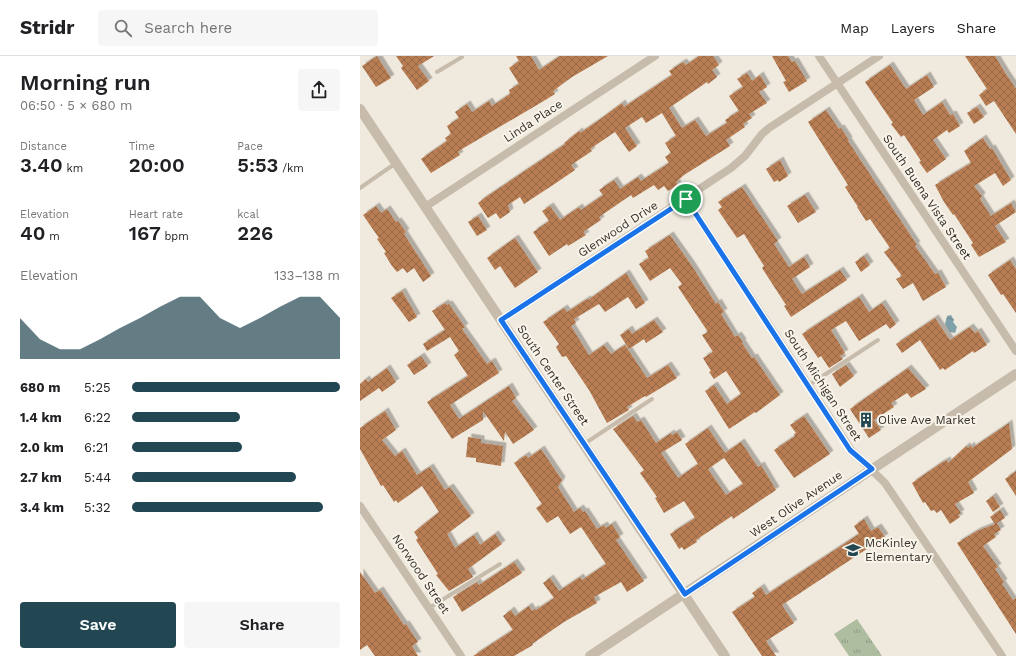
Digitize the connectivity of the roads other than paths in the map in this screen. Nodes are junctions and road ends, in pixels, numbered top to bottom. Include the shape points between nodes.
1 (462, 56) edge
2 (654, 56) edge
3 (819, 56) edge
4 (879, 56) edge
5 (438, 72) dead end
6 (837, 84) junction
7 (360, 109) edge
8 (396, 163) junction
9 (360, 188) edge
10 (686, 199) junction
11 (425, 207) junction
12 (501, 320) junction
13 (878, 340) dead end
14 (1016, 351) edge
15 (1016, 374) edge
16 (808, 385) junction
17 (652, 399) dead end
18 (584, 444) junction
19 (872, 469) junction
20 (360, 506) edge
21 (500, 564) dead end
22 (685, 594) junction
23 (429, 608) junction
24 (461, 656) edge
25 (590, 656) edge
26 (725, 656) edge
27 (1002, 656) edge

1 - 5 lane
2 - 11 street, Linda Place
3 - 6 street, South Buena Vista Street
4 - 6 street, Glenwood Drive
6 - 10 street, Glenwood Drive via 769,128 741,160
6 - 14 street, South Buena Vista Street
7 - 8 street, South Center Street
8 - 9 lane
8 - 11 street, South Center Street
10 - 12 street, Glenwood Drive
10 - 16 street, South Michigan Street
11 - 12 street, South Center Street
12 - 18 street, South Center Street
13 - 16 lane
15 - 19 street, West Olive Avenue
16 - 19 street, South Michigan Street via 850,450
17 - 18 lane
18 - 22 street, South Center Street
19 - 22 street, West Olive Avenue
19 - 27 street, South Michigan Street via 885,482
20 - 23 street, Norwood Street
21 - 23 lane
22 - 25 street, West Olive Avenue
22 - 26 street, South Center Street
23 - 24 street, Norwood Street

